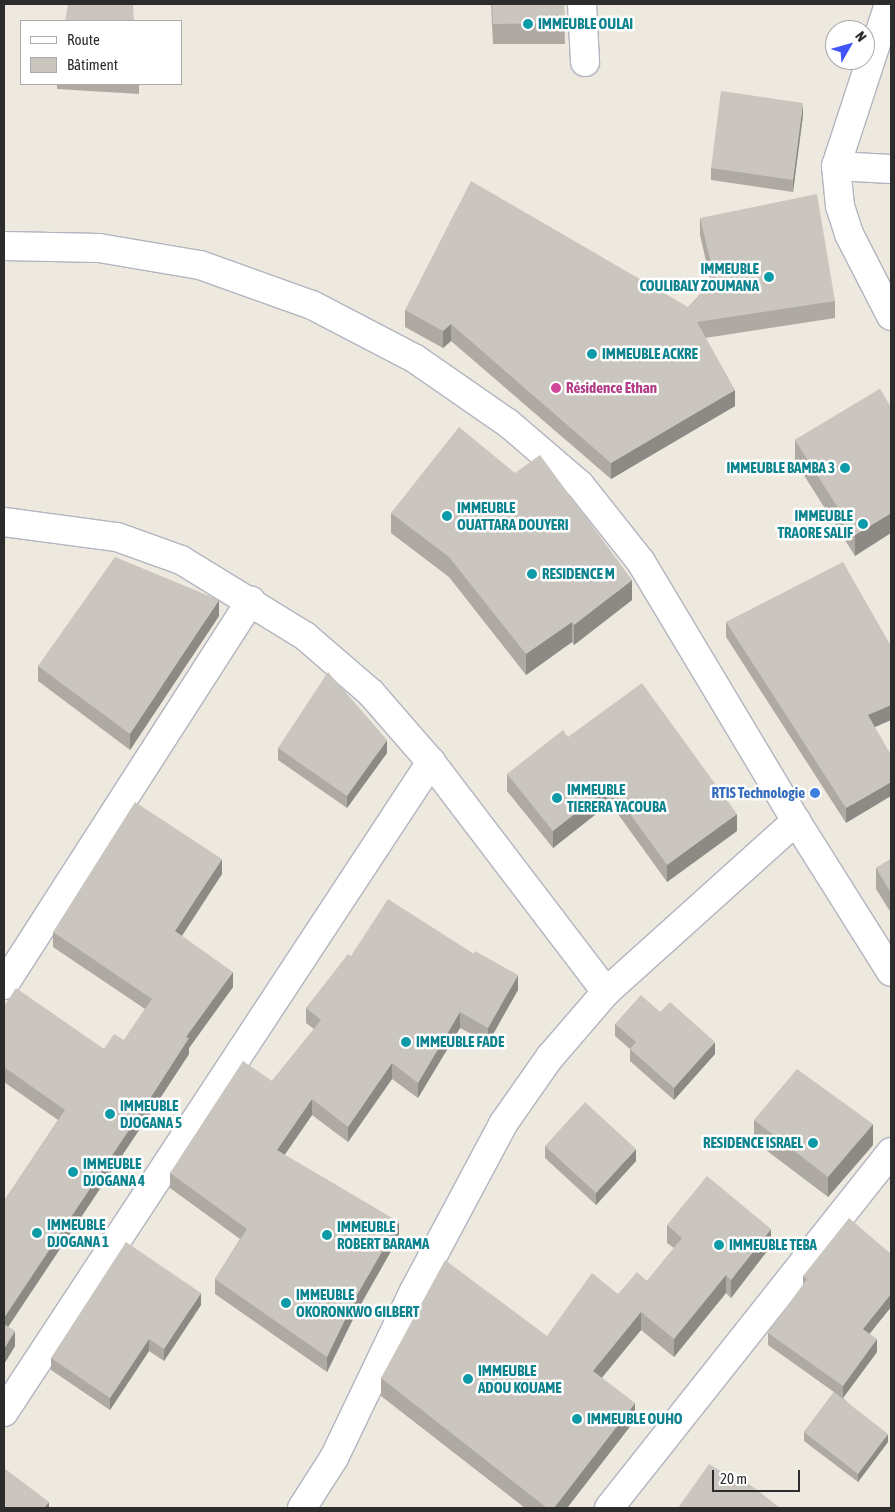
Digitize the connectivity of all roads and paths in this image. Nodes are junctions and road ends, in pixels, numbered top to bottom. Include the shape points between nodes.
1 (582, 4) edge
2 (889, 4) edge
3 (585, 62) dead end
4 (836, 166) junction
5 (891, 169) edge
6 (4, 246) edge
7 (891, 316) edge
8 (6, 524) edge
9 (251, 600) junction
10 (431, 762) junction
11 (796, 821) junction
12 (891, 972) edge
13 (4, 984) edge
14 (606, 992) junction
15 (891, 1152) edge
16 (4, 1412) edge
17 (302, 1508) edge
18 (609, 1508) edge

1 - 3 street
2 - 4 street
4 - 5 street
4 - 7 street via 840,206 849,234
6 - 11 street via 100,248 209,268 312,305 414,358 508,423 580,485 641,562
8 - 9 street via 117,537 180,560
9 - 10 street via 305,636 371,692
9 - 13 street
10 - 14 street
10 - 16 street
11 - 12 street
11 - 14 street
14 - 17 street via 550,1057 503,1124 414,1291 334,1458
15 - 18 street

